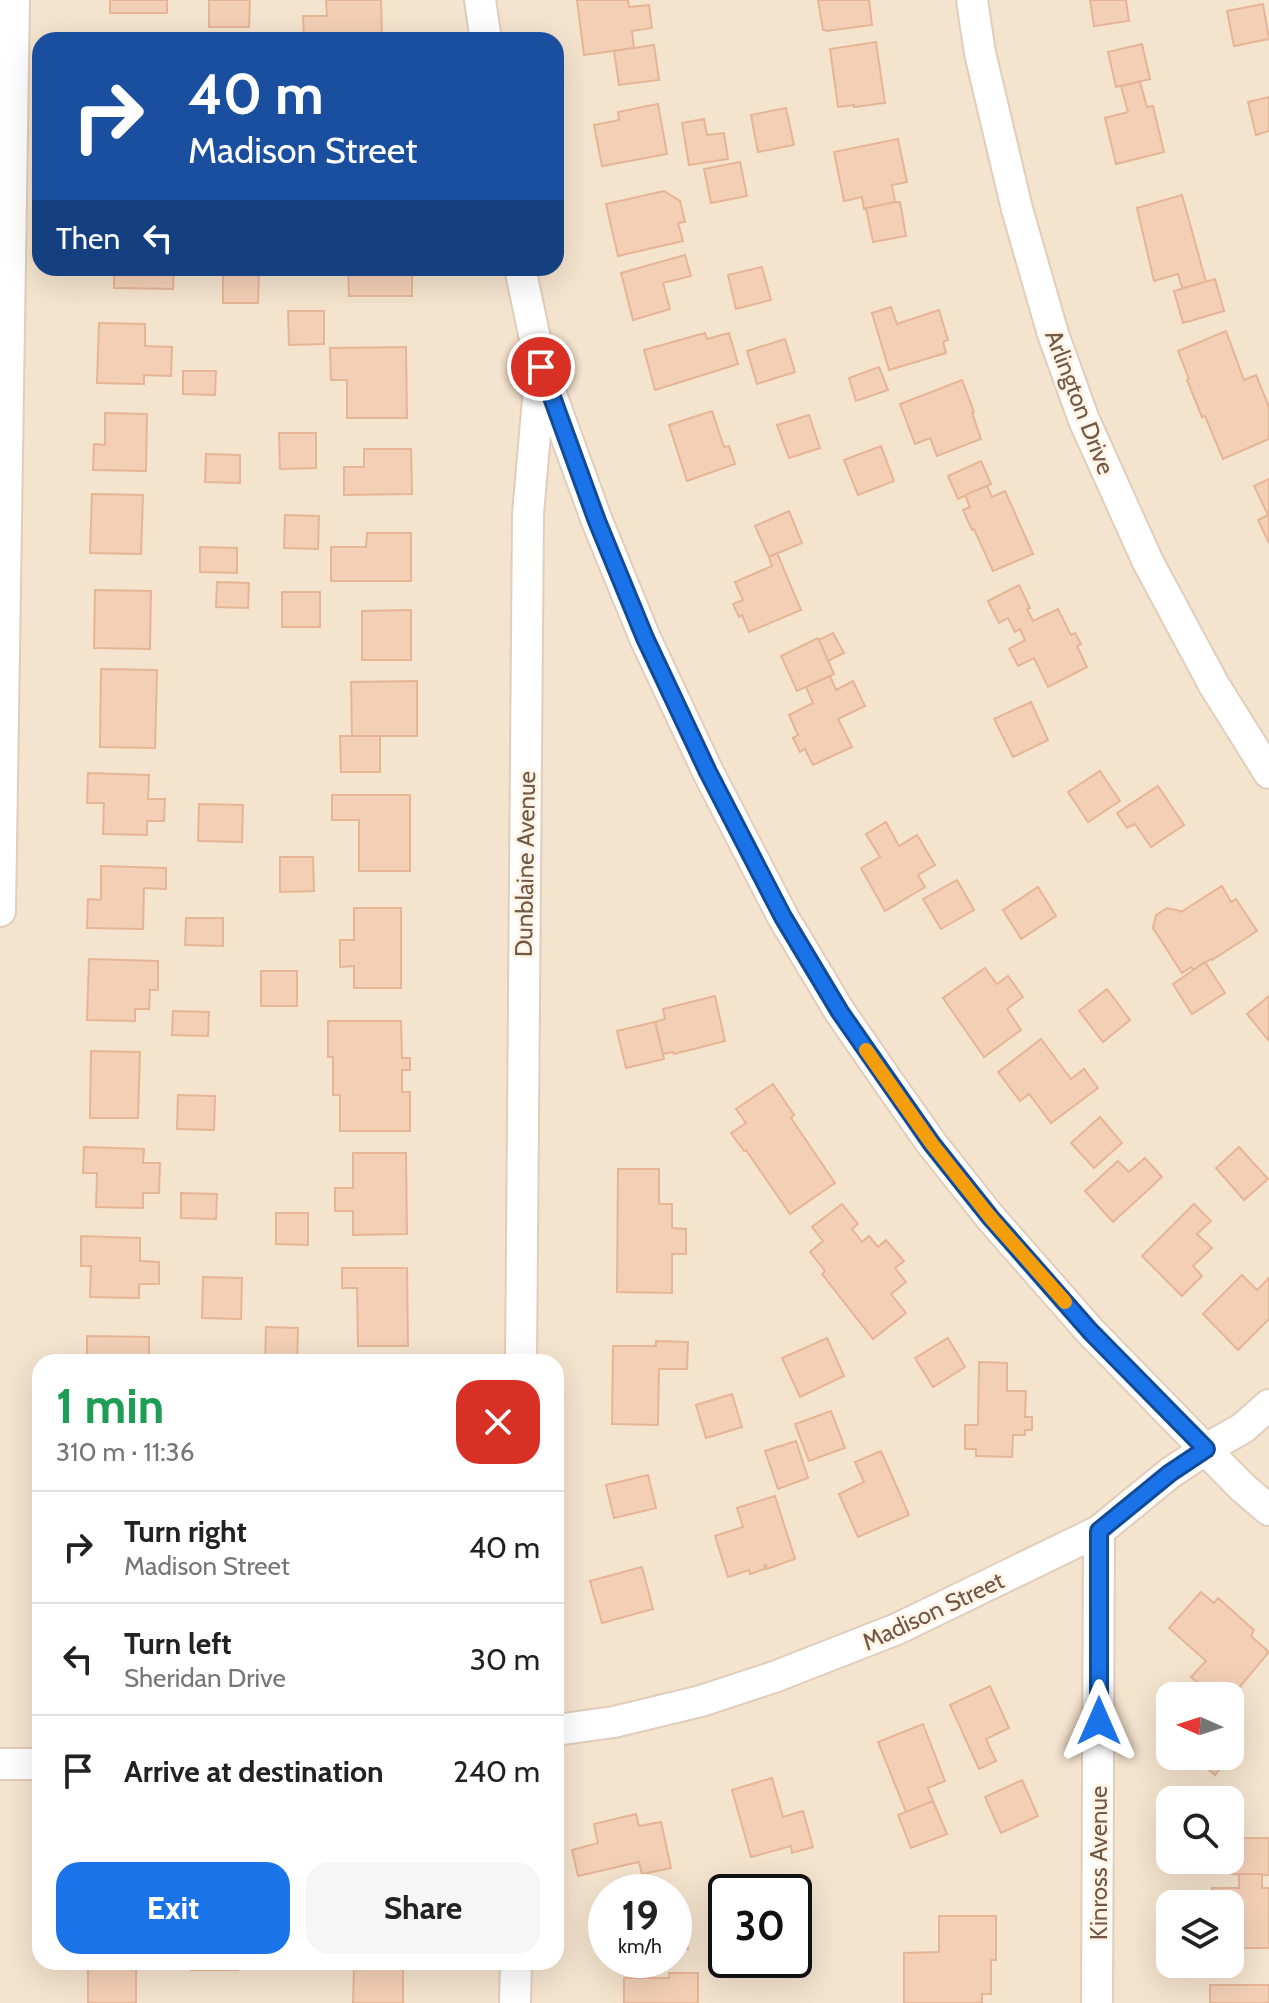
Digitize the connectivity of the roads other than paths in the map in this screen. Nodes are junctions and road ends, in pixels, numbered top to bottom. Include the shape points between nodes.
1 (14, 0) edge
2 (480, 0) edge
3 (972, 0) edge
4 (485, 32) edge
5 (522, 276) edge
6 (541, 367) junction
7 (1269, 773) edge
8 (0, 911) edge
9 (521, 1354) edge
10 (1269, 1405) edge
11 (1206, 1449) junction
12 (1269, 1510) edge
13 (1099, 1531) junction
14 (564, 1729) edge
15 (0, 1764) edge
16 (32, 1764) edge
17 (516, 1970) edge
18 (515, 2003) edge
19 (1097, 2003) edge

1 - 8 street
2 - 4 street
3 - 7 street, Arlington Drive via 1020,222 1084,420 1148,562
5 - 6 street
6 - 9 street, Dunblaine Avenue via 528,514
6 - 11 street via 645,638 783,917 840,1012 990,1217 1090,1331
10 - 11 street, Madison Street
11 - 12 street
11 - 13 street, Madison Street
13 - 14 street, Madison Street via 897,1629 788,1672 656,1713
13 - 19 street, Kinross Avenue
15 - 16 street
17 - 18 street

